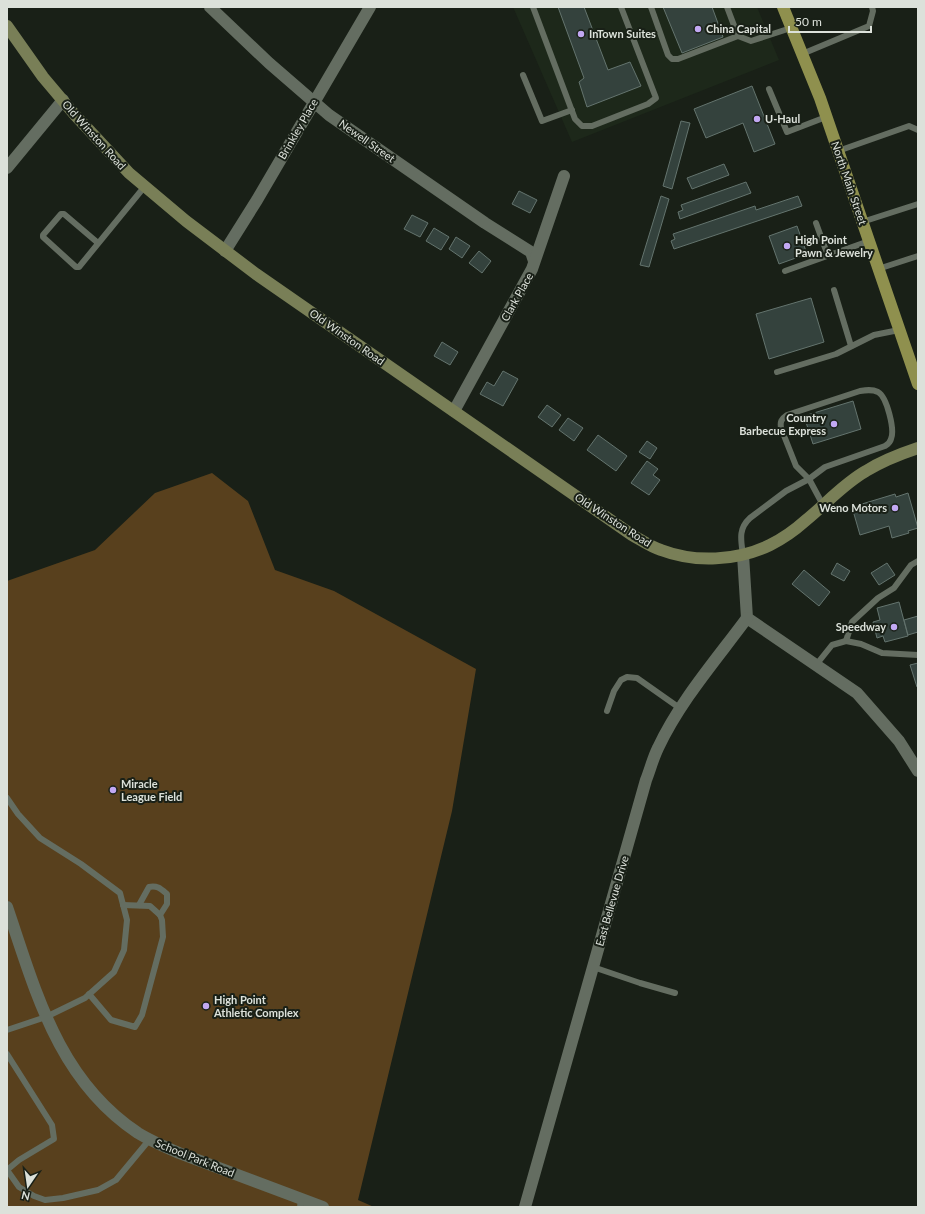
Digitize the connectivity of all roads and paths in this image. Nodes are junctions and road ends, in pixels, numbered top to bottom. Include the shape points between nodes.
1 (210, 7) edge
2 (370, 7) edge
3 (533, 7) edge
4 (621, 7) edge
5 (651, 7) edge
6 (727, 7) edge
7 (783, 7) edge
8 (872, 7) edge
9 (7, 26) edge
10 (791, 28) junction
11 (738, 36) junction
12 (802, 54) junction
13 (523, 75) dead end
14 (769, 89) dead end
15 (63, 100) junction
16 (314, 101) junction
17 (572, 110) junction
18 (826, 117) junction
19 (918, 130) edge
20 (838, 151) junction
21 (7, 168) edge
22 (564, 176) dead end
23 (145, 186) junction
24 (918, 204) edge
25 (862, 222) junction
26 (816, 223) dead end
27 (869, 241) junction
28 (98, 243) junction
29 (225, 251) junction
30 (828, 256) junction
31 (918, 256) edge
32 (534, 261) junction
33 (878, 269) junction
34 (785, 271) dead end
35 (834, 290) dead end
36 (899, 330) junction
37 (851, 346) junction
38 (777, 372) dead end
39 (918, 384) edge
40 (454, 411) junction
41 (918, 448) edge
42 (809, 479) junction
43 (823, 505) junction
44 (743, 555) junction
45 (918, 560) edge
46 (747, 618) junction
47 (846, 641) junction
48 (918, 655) edge
49 (816, 665) junction
50 (681, 709) junction
51 (607, 711) dead end
52 (918, 771) edge
53 (7, 798) edge
54 (123, 905) junction
55 (139, 905) junction
56 (7, 907) edge
57 (160, 914) junction
58 (593, 967) junction
59 (675, 993) dead end
60 (89, 994) junction
61 (46, 1017) junction
62 (7, 1030) edge
63 (7, 1054) edge
64 (150, 1139) junction
65 (7, 1170) edge
66 (300, 1203) edge
67 (323, 1207) edge
68 (525, 1207) edge

1 - 16 street, Newell Street
2 - 16 street, Brinkley Place
3 - 17 lane
4 - 17 lane via 656,98 648,104 592,126 582,126 575,119
5 - 11 lane via 668,55 672,59
6 - 11 lane
7 - 10 main road, North Main Street
8 - 12 lane via 868,26
9 - 15 street, Old Winston Road
10 - 11 lane via 751,41
10 - 12 main road, North Main Street
12 - 18 main road, North Main Street
13 - 17 lane via 542,121
14 - 18 lane via 787,132
15 - 21 street
15 - 23 street, Old Winston Road via 129,173
16 - 29 street, Brinkley Place
16 - 32 street, Newell Street via 329,115 531,252
18 - 20 main road, North Main Street
19 - 20 lane via 909,126
20 - 25 main road, North Main Street
22 - 32 street, Clark Place
23 - 28 lane
23 - 29 street, Old Winston Road
24 - 25 lane
25 - 27 main road, North Main Street
26 - 30 lane
27 - 30 lane
27 - 33 main road, North Main Street
28 - 28 lane via 79,267 76,267 43,235 61,214 64,214
29 - 40 street, Old Winston Road
30 - 34 lane
31 - 33 lane
32 - 40 street, Clark Place
33 - 36 main road, North Main Street
35 - 37 lane
36 - 37 lane via 874,335
36 - 39 main road, North Main Street
37 - 38 lane via 836,354
40 - 44 street, Old Winston Road via 632,535 660,550 685,557 712,559
41 - 43 street, Old Winston Road via 865,472
42 - 42 lane via 825,467 891,442 892,426 882,396 878,392 860,391 786,415 782,419 781,428 796,466
42 - 43 lane
42 - 44 lane via 786,491 744,523 740,536
43 - 44 street, Old Winston Road via 770,545
44 - 46 street
45 - 47 lane via 911,565 894,588 878,598 852,622
46 - 49 street
46 - 50 street, East Bellevue Drive
47 - 48 lane via 882,653
47 - 49 lane via 832,645
49 - 52 street via 857,693 899,741
50 - 51 lane via 637,678 627,677 620,680
50 - 58 street, East Bellevue Drive via 658,748 646,780
53 - 54 lane via 40,838 120,893
54 - 55 lane
54 - 60 lane via 127,920 124,950 114,972
55 - 57 lane via 150,906
55 - 57 lane via 149,887 160,888 167,894 167,904
56 - 61 street, School Park Road
57 - 60 lane via 162,937 142,1015 135,1027 111,1020
58 - 59 lane
58 - 68 street, East Bellevue Drive
60 - 61 lane
61 - 62 lane
61 - 64 street, School Park Road via 61,1049 85,1083 118,1117
63 - 65 lane via 52,1125 54,1139
64 - 65 lane via 116,1180 98,1190 62,1198 45,1200 34,1196 19,1187
64 - 66 street, School Park Road
66 - 67 street, School Park Road

